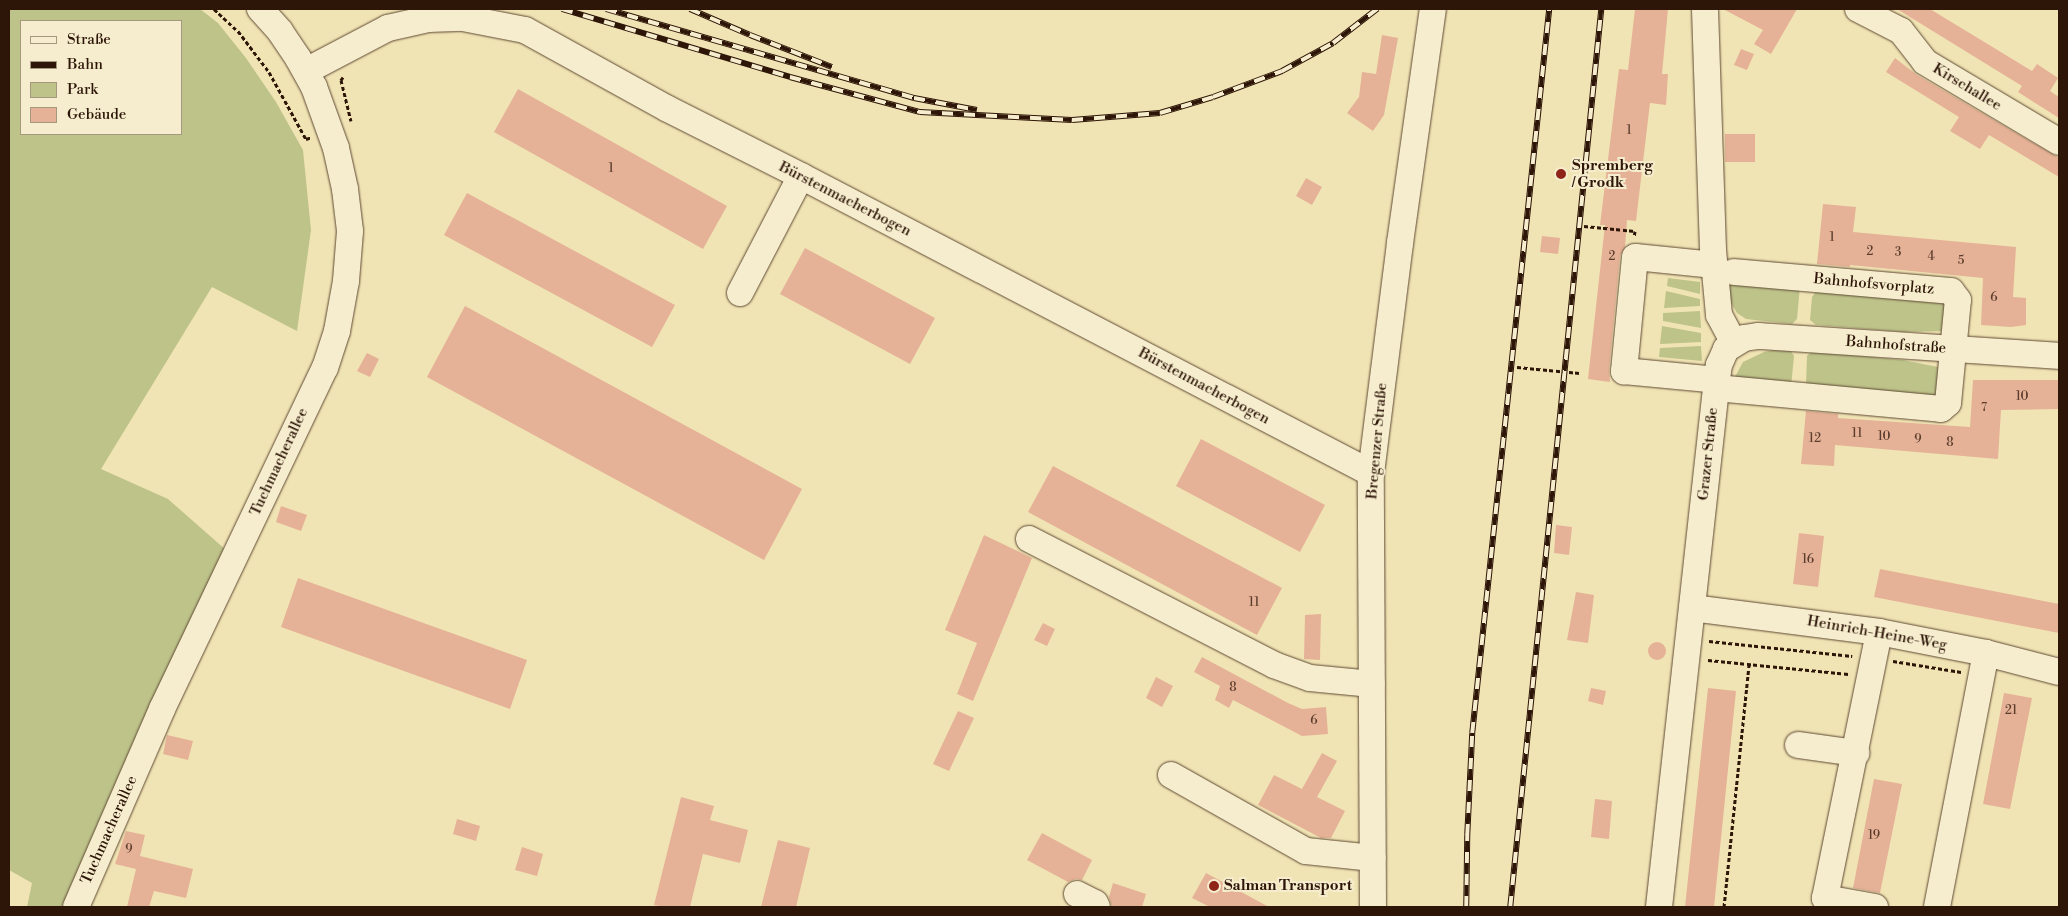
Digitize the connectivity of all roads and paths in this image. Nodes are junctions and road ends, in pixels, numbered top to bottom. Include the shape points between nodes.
1 (214, 9) edge
2 (260, 9) edge
3 (1433, 9) edge
4 (1705, 9) edge
5 (1858, 9) edge
6 (306, 71) junction
7 (346, 73) dead end
8 (330, 132) junction
9 (2059, 142) edge
10 (801, 176) junction
11 (1584, 226) dead end
12 (1624, 230) junction
13 (1623, 236) dead end
14 (1634, 242) dead end
15 (1724, 268) junction
16 (740, 293) dead end
17 (1734, 343) junction
18 (1954, 349) junction
19 (2059, 356) edge
20 (1517, 367) dead end
21 (1580, 373) dead end
22 (1722, 386) junction
23 (1371, 473) junction
24 (1029, 540) dead end
25 (1692, 608) junction
26 (1880, 632) junction
27 (1705, 640) dead end
28 (1875, 658) junction
29 (1702, 659) dead end
30 (1984, 664) junction
31 (1749, 665) junction
32 (2059, 672) edge
33 (1853, 675) dead end
34 (1372, 684) junction
35 (1798, 745) dead end
36 (1856, 753) junction
37 (1171, 775) dead end
38 (1373, 858) junction
39 (76, 907) edge
40 (1373, 907) edge
41 (1659, 907) edge
42 (1724, 907) edge
43 (1875, 907) edge
44 (1937, 907) edge

1 - 8 path via 238,31 269,72 306,138
2 - 6 street, Tuchmacherallee via 280,31
3 - 23 street, Bregenzer Straße
4 - 15 street
5 - 9 street, Kirschallee via 1900,31 1925,62
6 - 8 street, Tuchmacherallee
6 - 10 street, Bürstenmacherbogen via 388,28 428,20 463,18 525,30 668,109
7 - 8 path via 341,80 352,125
8 - 39 street, Tuchmacherallee via 345,189 350,231 346,282 325,368 162,709
10 - 16 street
10 - 23 street, Bürstenmacherbogen
11 - 12 path
12 - 13 path
12 - 14 path via 1635,231
15 - 17 street via 1719,315
15 - 18 street, Bahnhofsvorplatz via 1951,291 1958,300
15 - 22 street, Bahnhofsvorplatz via 1635,257 1624,371
17 - 18 street, Bahnhofstraße via 1759,336
17 - 22 street, Grazer Straße via 1722,356
18 - 19 street, Bahnhofstraße
18 - 22 street, Bahnhofsvorplatz via 1948,403 1942,409
20 - 21 path
22 - 25 street, Grazer Straße
23 - 34 street, Bregenzer Straße
24 - 34 street via 1274,664 1310,678
25 - 26 street, Heinrich-Heine-Weg
25 - 41 street, Grazer Straße
26 - 28 street
26 - 30 street, Heinrich-Heine-Weg
27 - 28 path
28 - 30 path
28 - 36 street
29 - 31 path
30 - 32 street, Heinrich-Heine-Weg
30 - 44 street
31 - 33 path
31 - 42 path
34 - 38 street, Bregenzer Straße
35 - 36 street
36 - 43 street via 1826,898
37 - 38 street via 1306,851
38 - 40 street, Bregenzer Straße

